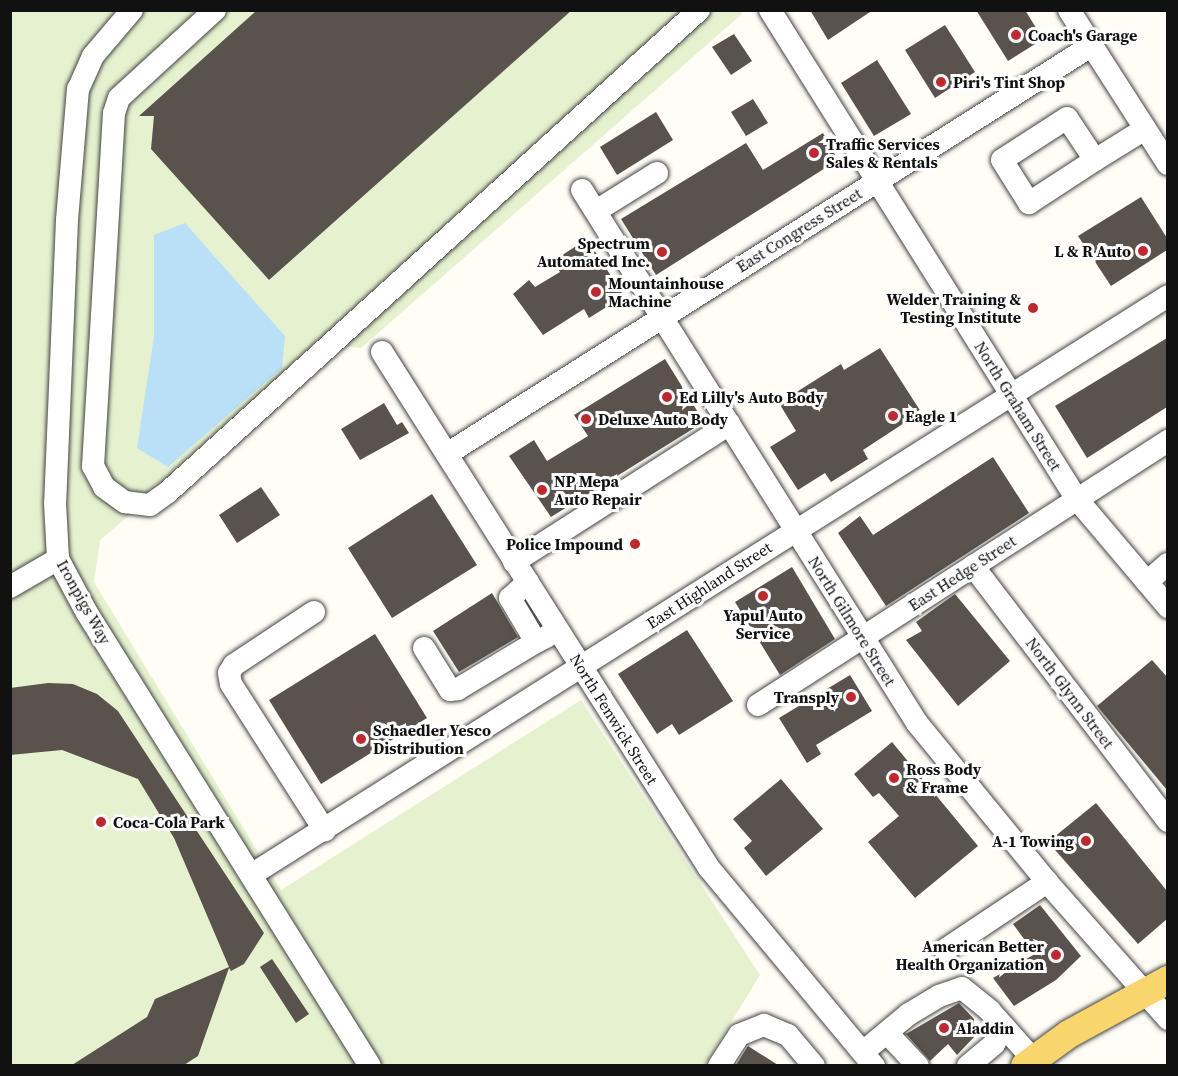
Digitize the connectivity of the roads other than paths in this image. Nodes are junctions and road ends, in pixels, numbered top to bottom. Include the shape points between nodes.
1 (132, 10) edge
2 (215, 10) edge
3 (699, 10) edge
4 (770, 10) edge
5 (1069, 10) edge
6 (1091, 46) junction
7 (1144, 129) junction
8 (1095, 160) dead end
9 (1167, 164) edge
10 (657, 172) dead end
11 (877, 181) junction
12 (582, 190) dead end
13 (596, 212) junction
14 (1167, 296) edge
15 (663, 317) junction
16 (382, 352) dead end
17 (1011, 394) junction
18 (730, 424) junction
19 (1167, 441) edge
20 (447, 454) junction
21 (1076, 498) junction
22 (796, 530) junction
23 (58, 559) junction
24 (514, 561) junction
25 (1167, 564) edge
26 (973, 566) junction
27 (528, 582) junction
28 (1147, 582) junction
29 (10, 587) edge
30 (1167, 607) edge
31 (314, 612) dead end
32 (558, 630) junction
33 (863, 638) junction
34 (536, 642) junction
35 (424, 648) dead end
36 (581, 666) junction
37 (758, 705) dead end
38 (1167, 821) edge
39 (325, 831) junction
40 (251, 875) junction
41 (1047, 882) junction
42 (945, 950) dead end
43 (1156, 986) edge
44 (1167, 1019) edge
45 (1004, 1027) junction
46 (887, 1033) junction
47 (869, 1059) edge
48 (1033, 1063) edge
49 (370, 1065) edge
50 (719, 1065) edge
51 (814, 1065) edge
52 (918, 1065) edge
53 (968, 1065) edge

1 - 23 street, Ironpigs Way via 93,56 78,89 55,503
2 - 3 street via 119,98 114,114 93,466 104,487 125,502 150,505 168,492
4 - 11 street, North Graham Street
5 - 6 street
6 - 7 street
6 - 11 street, East Congress Street
7 - 8 street
7 - 9 street
10 - 13 street
11 - 15 street, East Congress Street
11 - 17 street, North Graham Street
12 - 13 street, North Gilmore Street
13 - 15 street, North Gilmore Street
14 - 17 street, East Highland Street
15 - 18 street, North Gilmore Street
15 - 20 street, East Congress Street
16 - 20 street, North Fenwick Street
17 - 21 street, North Graham Street
17 - 22 street, East Highland Street
18 - 22 street, North Gilmore Street
18 - 24 street
19 - 21 street, East Hedge Street
20 - 24 street, North Fenwick Street
21 - 26 street, East Hedge Street
21 - 28 street, North Graham Street
22 - 33 street, North Gilmore Street
22 - 36 street, East Highland Street
23 - 29 street
23 - 40 street, Ironpigs Way via 87,613
24 - 27 street, North Fenwick Street
25 - 28 street
26 - 33 street, East Hedge Street
26 - 38 street, North Glynn Street
27 - 32 street, North Fenwick Street
27 - 34 street via 510,598
28 - 30 street, North Graham Street
31 - 39 street via 234,665 229,673 231,684
32 - 34 street
32 - 36 street, North Fenwick Street
33 - 37 street, East Hedge Street
33 - 41 street, North Gilmore Street via 917,723
34 - 35 street via 458,690 450,690
36 - 39 street, East Highland Street
36 - 47 street, North Fenwick Street via 709,868
39 - 40 street, East Highland Street
40 - 49 street, Ironpigs Way
41 - 42 street
41 - 43 street, North Gilmore Street
43 - 44 street, North Gilmore Street
43 - 48 main road via 1069,1034
45 - 46 street via 962,988 939,996
45 - 48 street
45 - 53 street via 994,1044
46 - 47 street
46 - 52 street
50 - 51 street via 747,1029 764,1025 788,1035

